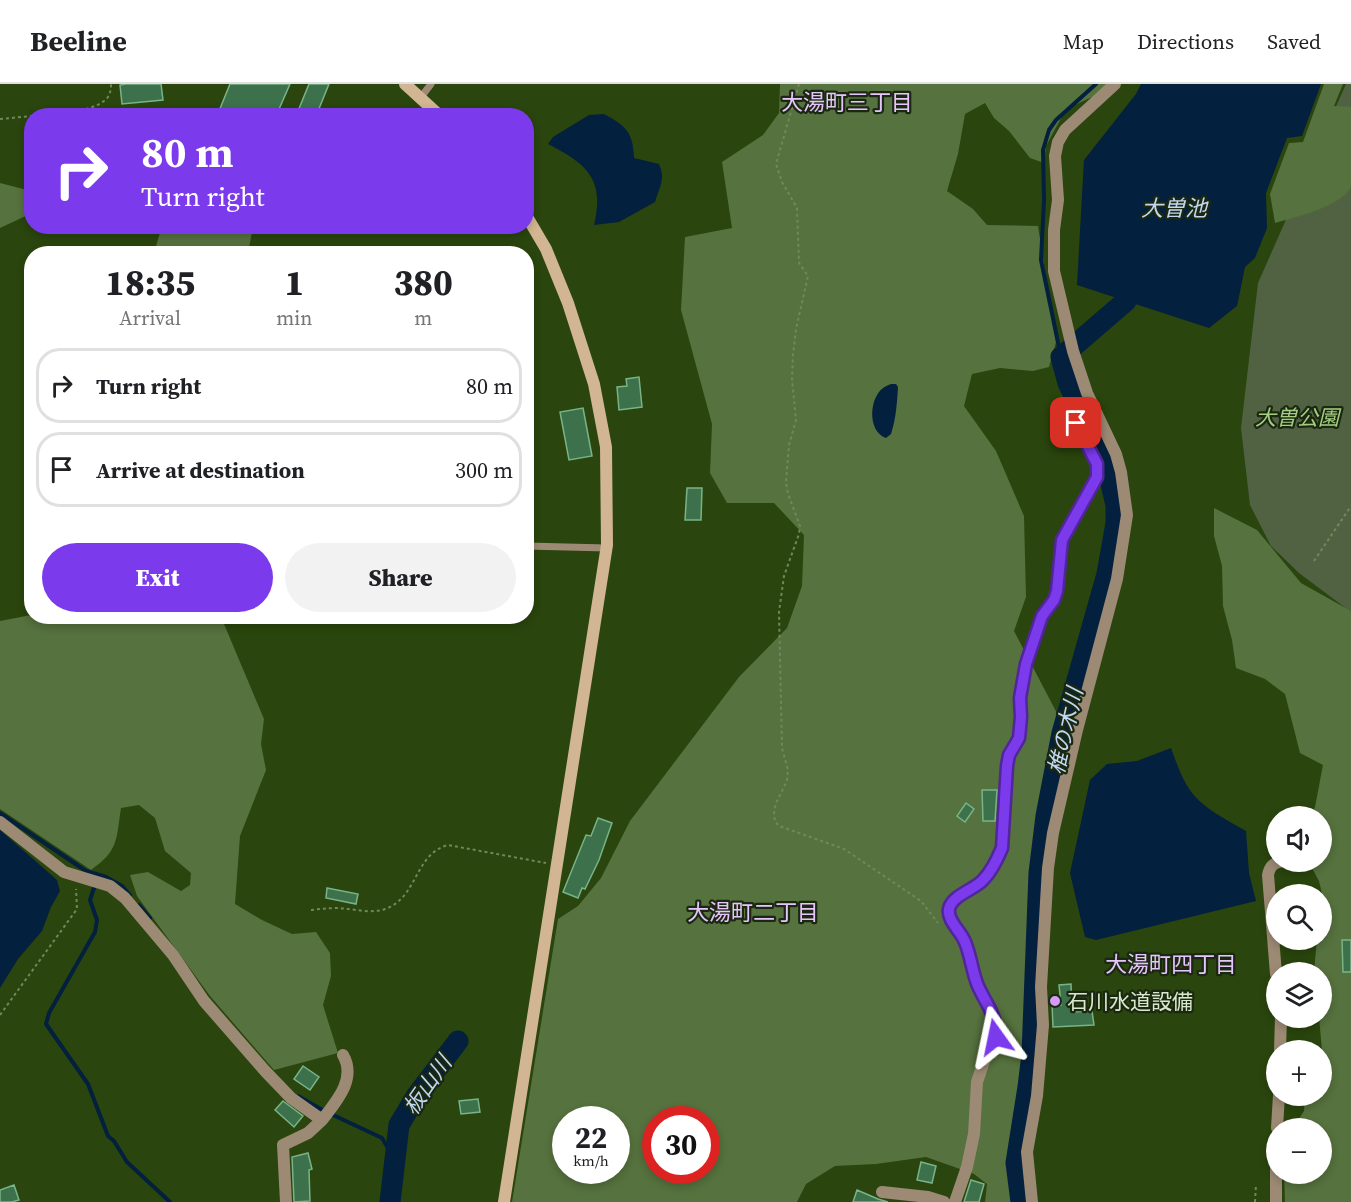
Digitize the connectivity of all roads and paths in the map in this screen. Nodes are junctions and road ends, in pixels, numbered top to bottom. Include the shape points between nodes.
1 (111, 84) edge
2 (405, 84) edge
3 (431, 84) edge
4 (799, 84) edge
5 (1115, 84) edge
6 (421, 97) junction
7 (86, 108) edge
8 (432, 108) edge
9 (24, 117) edge
10 (0, 119) edge
11 (534, 228) edge
12 (1076, 423) dead end
13 (1351, 506) edge
14 (534, 546) edge
15 (607, 548) junction
16 (1314, 561) dead end
17 (0, 822) edge
18 (558, 865) junction
19 (64, 872) junction
20 (1268, 872) edge
21 (311, 910) dead end
22 (959, 931) junction
23 (1275, 962) edge
24 (0, 1015) edge
25 (343, 1055) dead end
26 (322, 1120) junction
27 (1256, 1184) dead end
28 (1276, 1184) edge
29 (882, 1192) dead end
30 (286, 1202) edge
31 (504, 1202) edge
32 (944, 1202) edge
33 (955, 1202) edge
34 (1032, 1202) edge
35 (1256, 1202) edge
36 (1276, 1202) edge

1 - 7 path via 105,101
2 - 6 street
3 - 6 lane
4 - 22 path via 776,164 797,208 799,263 808,276 793,356 796,420 786,482 800,526 784,576 779,612 782,748 788,770 776,803 775,821 779,826 844,849 921,901 947,931
5 - 34 street via 1065,130 1055,156 1058,200 1054,271 1087,393 1116,454 1127,515 1117,579 1053,833 1041,987 1043,1025 1027,1152
6 - 8 street
9 - 10 path
11 - 15 street via 568,303 594,384 606,447
12 - 22 street via 1097,464 1097,477 1062,540 1057,591 1042,616 1026,664 1019,738 1007,766 1002,848 983,880 950,906 950,918
13 - 16 path
14 - 15 lane
15 - 18 street
17 - 19 street
18 - 21 path via 448,845 430,854 408,892 396,904 370,911
18 - 31 street
19 - 24 path via 76,890 77,909
19 - 26 street via 110,886 125,898 204,1001 266,1072 291,1098
20 - 23 street
22 - 33 street via 997,1027 977,1083 974,1134
25 - 26 street via 348,1073 345,1085
26 - 30 street via 283,1145
27 - 35 path
28 - 36 street
29 - 32 street

